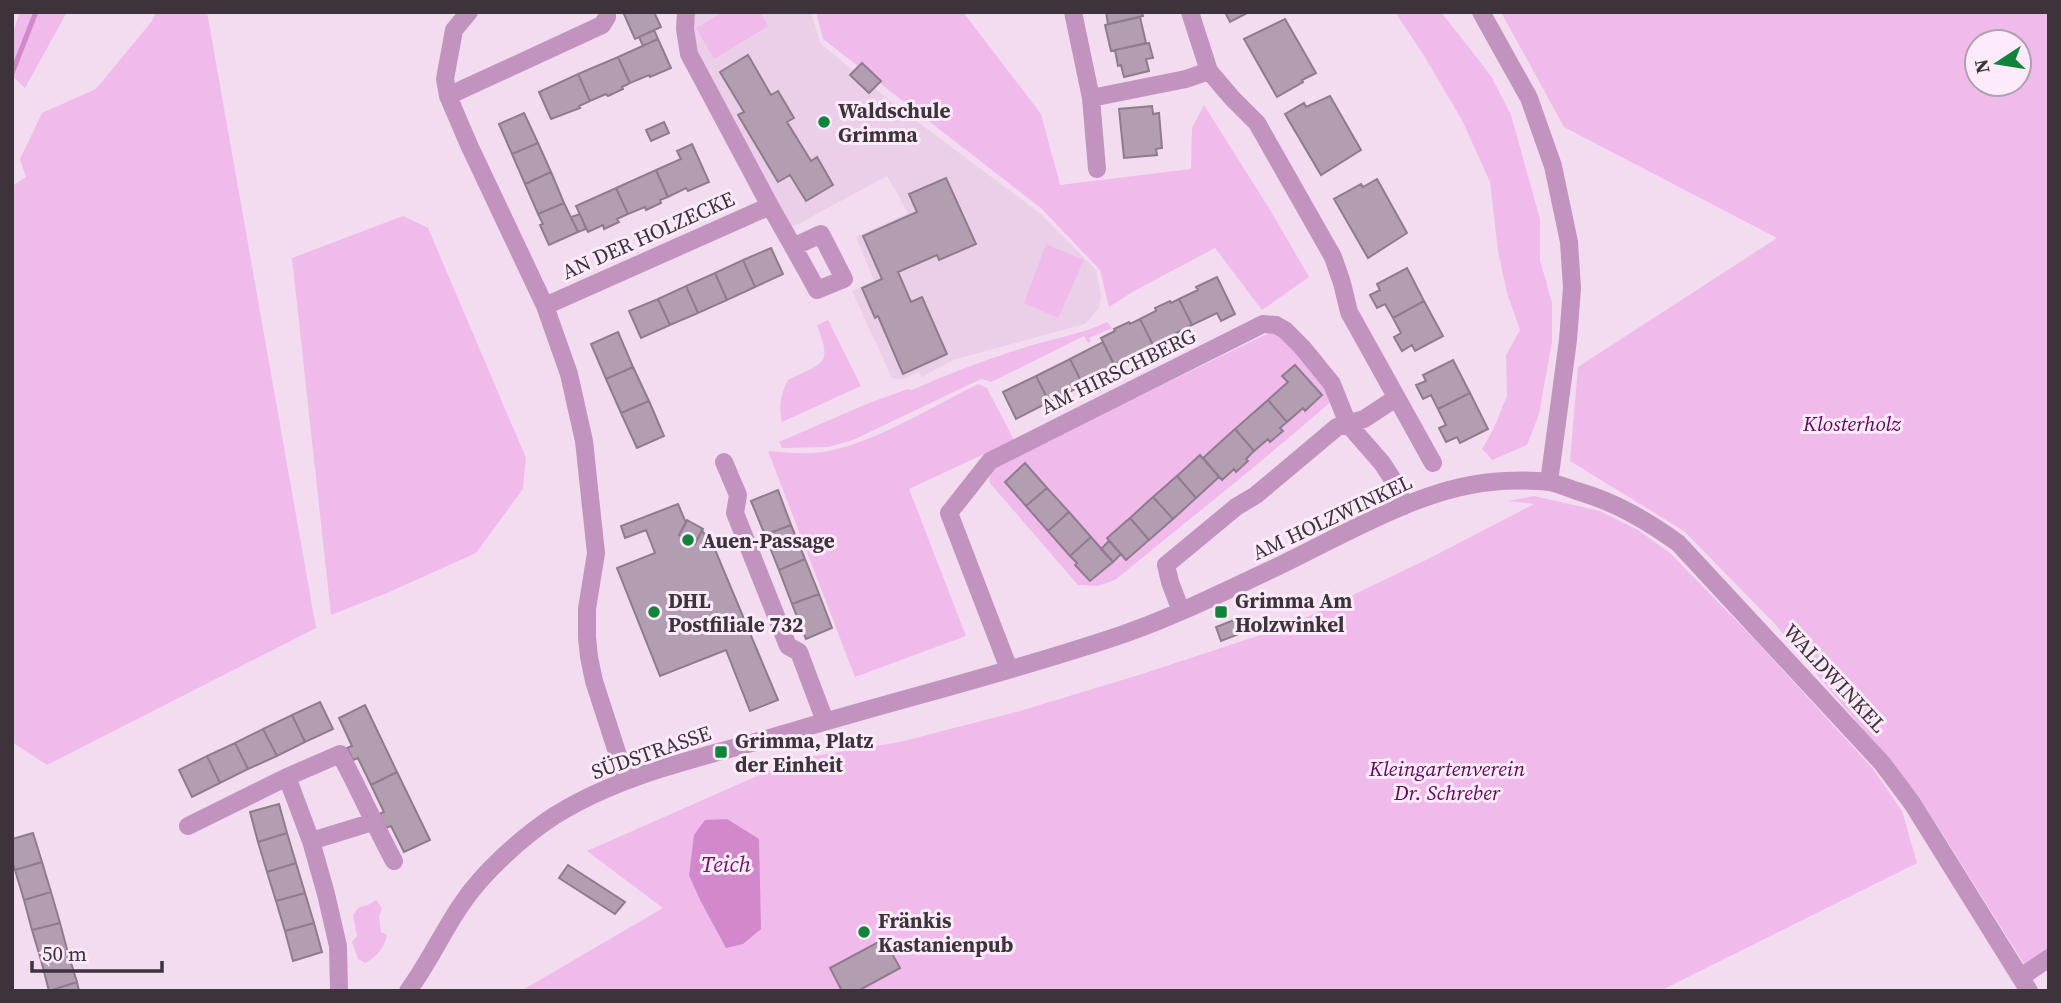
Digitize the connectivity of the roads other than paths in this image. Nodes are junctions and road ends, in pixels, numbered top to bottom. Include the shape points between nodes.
1 (469, 12) edge
2 (607, 12) edge
3 (686, 12) edge
4 (1073, 12) edge
5 (1190, 12) edge
6 (1481, 12) edge
7 (1209, 71) junction
8 (448, 96) junction
9 (1091, 98) junction
10 (1097, 169) dead end
11 (771, 206) junction
12 (793, 247) dead end
13 (545, 306) junction
14 (1396, 398) junction
15 (1348, 424) junction
16 (724, 462) dead end
17 (1433, 463) dead end
18 (1549, 482) junction
19 (1404, 506) junction
20 (1181, 611) junction
21 (1009, 669) junction
22 (825, 721) junction
23 (287, 777) junction
24 (626, 780) junction
25 (373, 822) junction
26 (188, 826) dead end
27 (311, 841) junction
28 (394, 861) dead end
29 (2049, 958) edge
30 (2025, 984) edge
31 (339, 991) edge
32 (408, 991) edge

1 - 8 street, AN DER HOLZECKE via 454,30 444,79
2 - 8 street via 601,25
3 - 11 street, AN DER HOLZECKE via 689,54
4 - 9 street
5 - 7 street
6 - 18 street via 1529,98 1553,166 1569,242 1569,327
7 - 9 street
7 - 14 street via 1257,123 1333,257 1349,312
8 - 13 street, AN DER HOLZECKE
9 - 10 street
11 - 12 street, AN DER HOLZECKE
11 - 13 street, AN DER HOLZECKE
13 - 24 street, AN DER HOLZECKE via 569,374 584,442 596,553 587,609 589,657
14 - 15 street
14 - 17 street
15 - 19 street, AM HIRSCHBERG via 1382,463
15 - 20 street via 1337,427 1166,565
15 - 21 street, AM HIRSCHBERG via 1332,384 1308,354 1285,330 1263,324 990,461 949,513
16 - 22 street via 738,495 735,513 788,646 799,652
18 - 19 street, AM HOLZWINKEL via 1492,482 1445,491
18 - 30 street, WALDWINKEL via 1602,498 1644,519 1678,543 1720,586 1882,763
19 - 20 street, AM HOLZWINKEL
20 - 21 street, AM HOLZWINKEL
21 - 22 street, AM HOLZWINKEL
22 - 24 street, SÜDSTRASSE
23 - 25 street via 340,754
23 - 26 street
23 - 27 street
24 - 32 street, SÜDSTRASSE via 571,806 513,849 463,902
25 - 27 street
25 - 28 street
27 - 31 street via 338,946
29 - 30 street, WALDWINKEL

